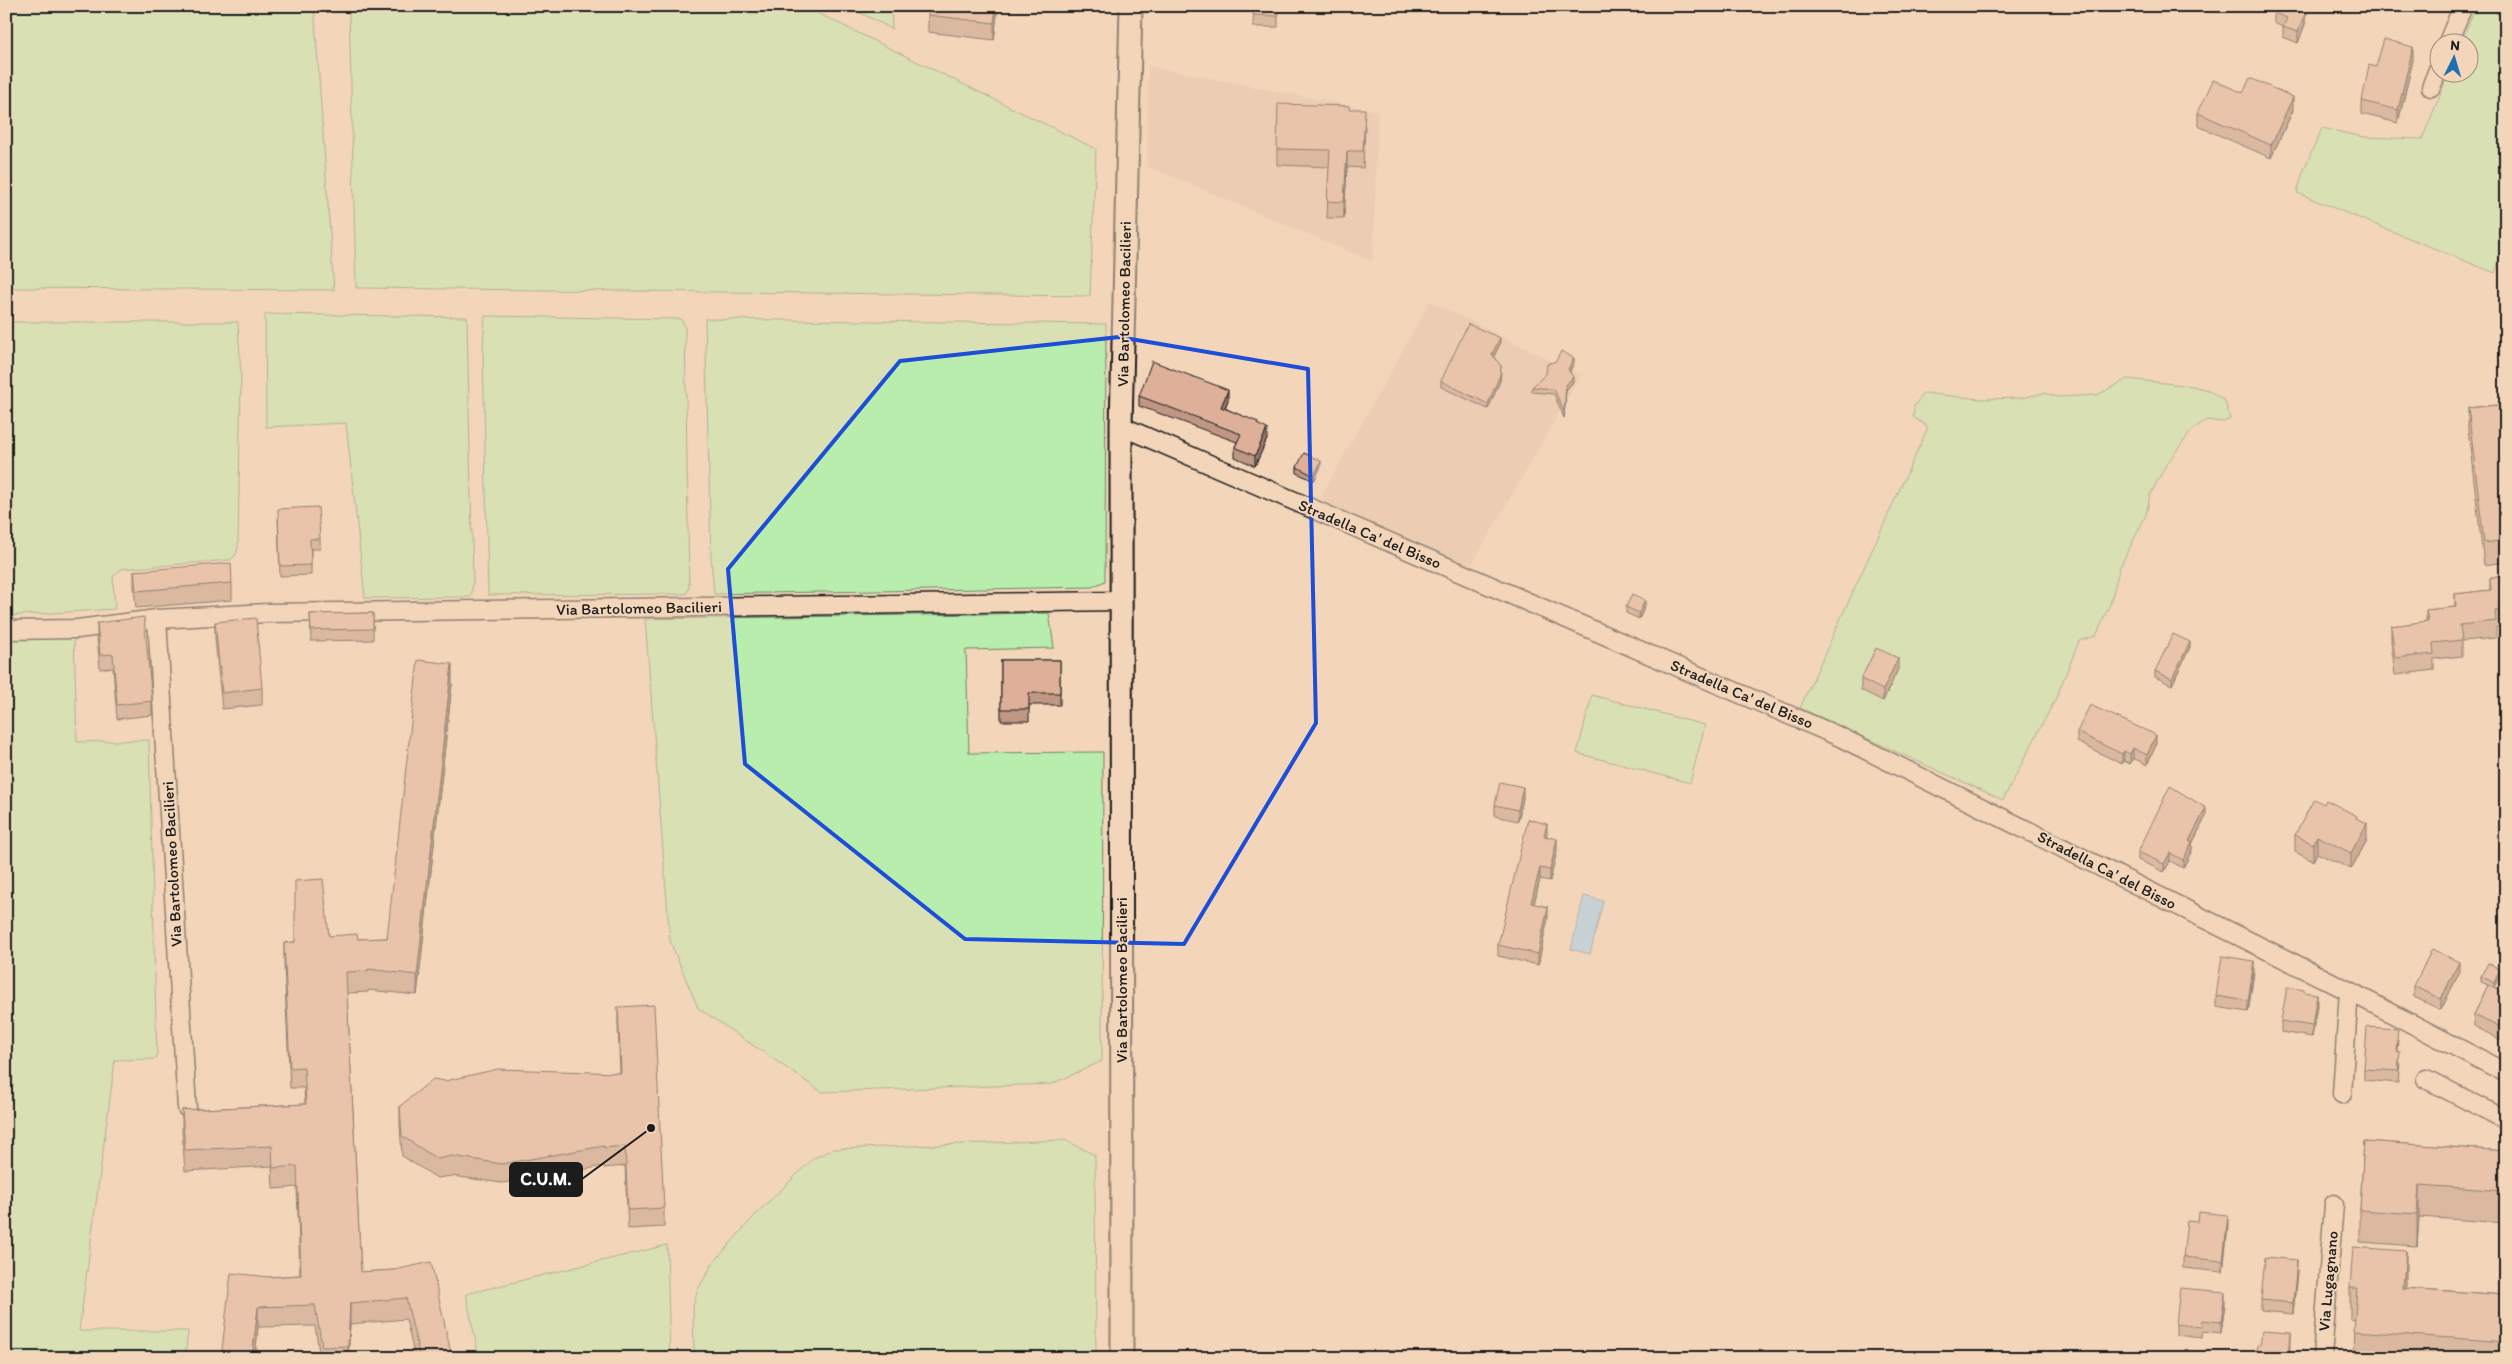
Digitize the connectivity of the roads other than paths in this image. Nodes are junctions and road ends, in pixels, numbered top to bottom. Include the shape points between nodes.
1 (1131, 6) edge
2 (2463, 6) edge
3 (2452, 32) edge
4 (2433, 82) edge
5 (2431, 87) dead end
6 (1121, 426) junction
7 (1121, 602) junction
8 (157, 619) junction
9 (6, 630) edge
10 (2349, 991) junction
11 (2506, 1073) edge
12 (2426, 1079) dead end
13 (2342, 1094) dead end
14 (187, 1108) edge
15 (2506, 1120) edge
16 (2334, 1204) dead end
17 (1122, 1358) edge
18 (2322, 1358) edge

1 - 6 street, Via Bartolomeo Bacilieri
2 - 3 street
4 - 5 street
6 - 7 street, Via Bartolomeo Bacilieri
6 - 10 street, Stradella Ca' del Bisso via 1840,737
7 - 8 street, Via Bartolomeo Bacilieri via 268,613
7 - 17 street, Via Bartolomeo Bacilieri
8 - 9 street, Via Bartolomeo Bacilieri via 77,629
8 - 14 street, Via Bartolomeo Bacilieri
10 - 11 street, Stradella Ca' del Bisso
10 - 13 street
12 - 15 street
16 - 18 street, Via Lugagnano

